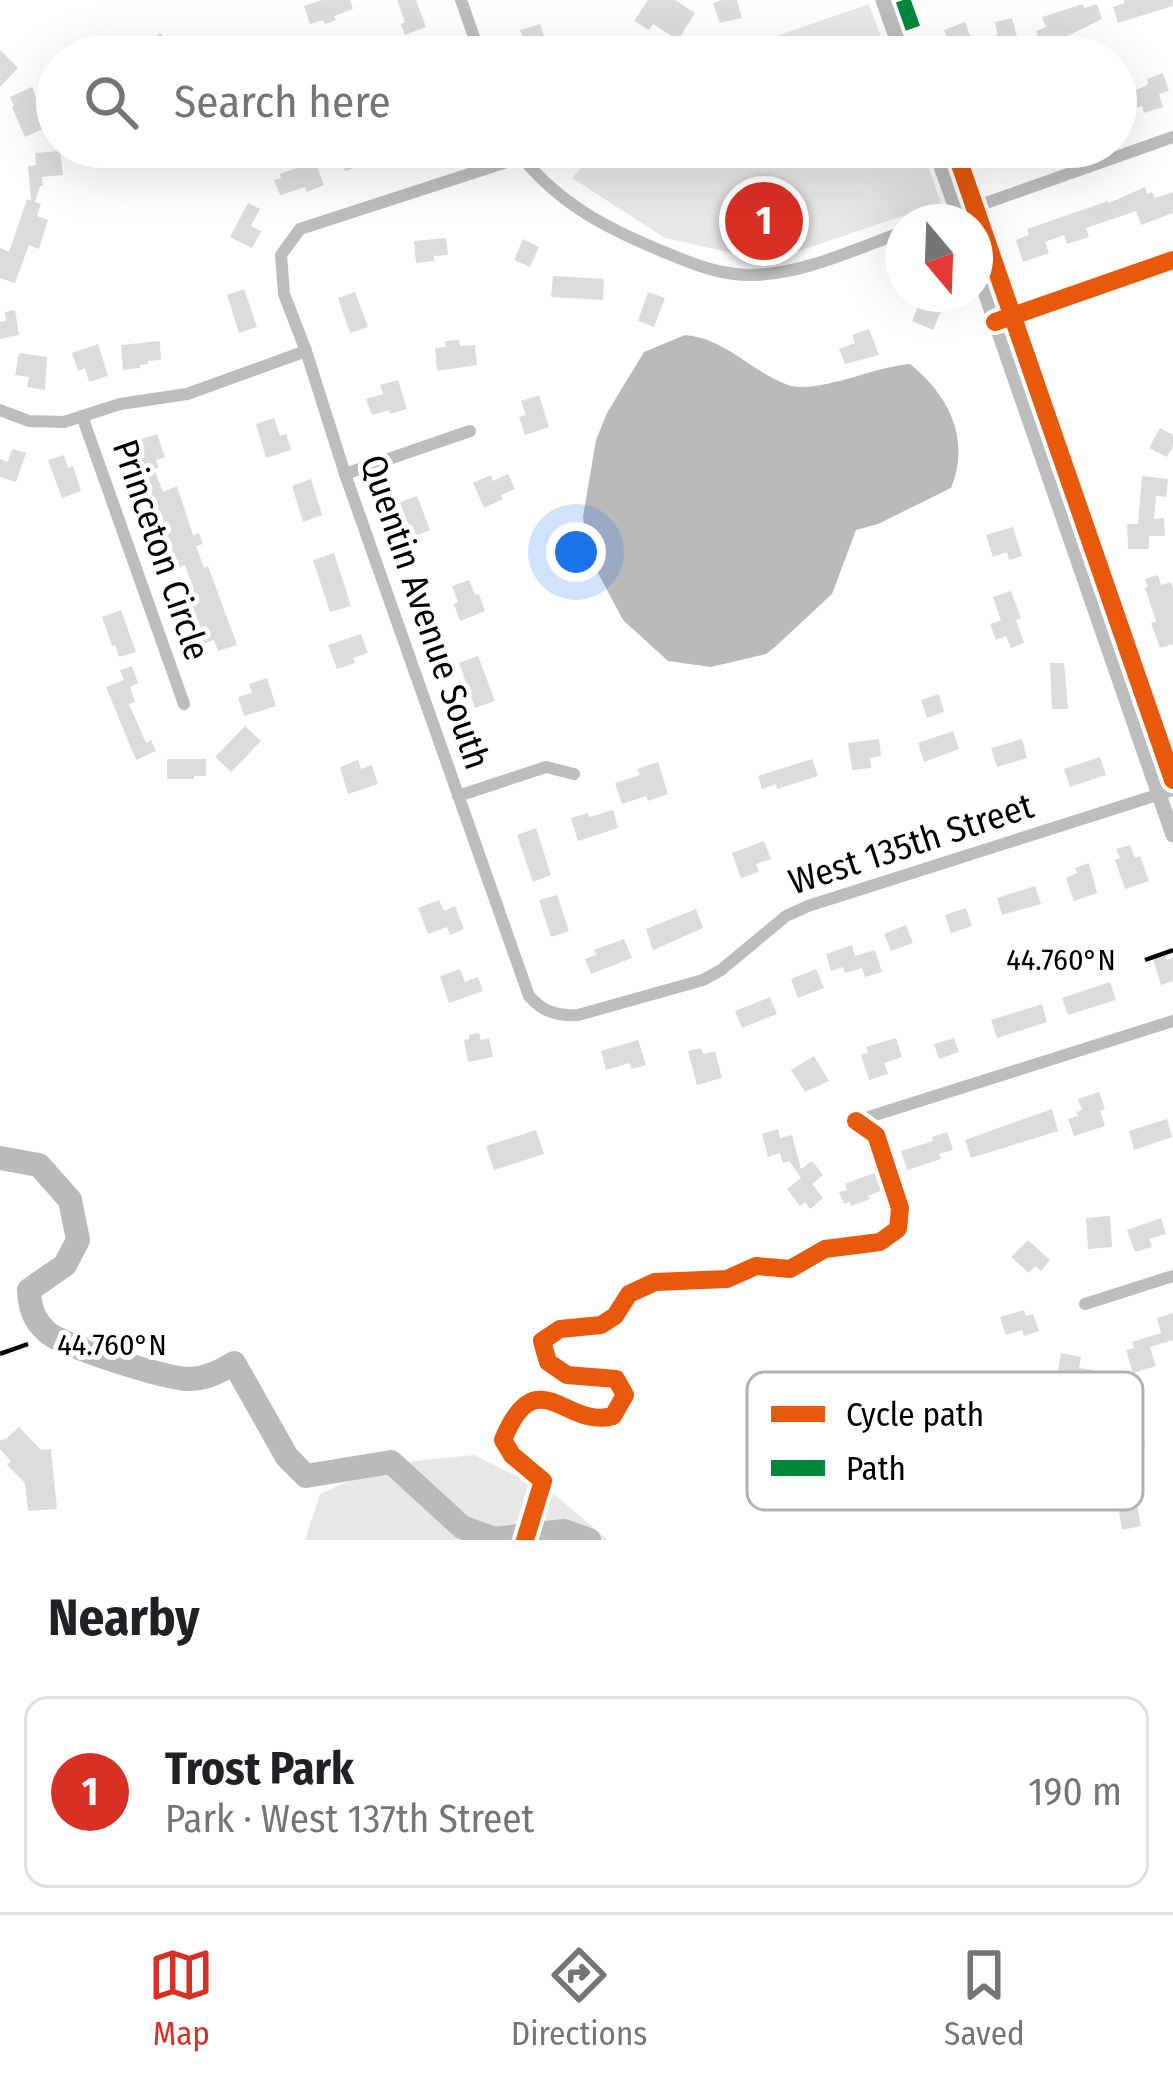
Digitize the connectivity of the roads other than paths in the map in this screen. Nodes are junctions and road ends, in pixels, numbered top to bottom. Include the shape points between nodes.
1 (461, 0) edge
2 (887, 1) edge
3 (474, 36) edge
4 (897, 36) edge
5 (1173, 136) edge
6 (1137, 150) edge
7 (474, 168) edge
8 (535, 168) edge
9 (941, 168) edge
10 (1089, 168) edge
11 (954, 204) edge
12 (993, 205) edge
13 (885, 238) edge
14 (993, 312) edge
15 (306, 351) junction
16 (0, 410) edge
17 (82, 416) junction
18 (470, 430) dead end
19 (345, 474) junction
20 (184, 704) dead end
21 (574, 774) dead end
22 (1166, 792) edge
23 (458, 796) junction
24 (1173, 835) edge
25 (545, 1010) joint
26 (1173, 1021) edge
27 (856, 1121) dead end
28 (1173, 1276) edge
29 (1085, 1304) dead end

1 - 3 street
2 - 4 street
5 - 6 street
7 - 15 street, Quentin Avenue South via 300,229 281,255 284,294
8 - 13 street via 589,217 724,272 789,270
9 - 11 street
10 - 12 street
14 - 22 street
15 - 17 street via 187,394
15 - 19 street, Quentin Avenue South
16 - 17 street via 46,423
17 - 20 street, Princeton Circle
18 - 19 street
19 - 23 street, Quentin Avenue South
21 - 23 street via 546,767
22 - 24 street
22 - 25 street, West 135th Street via 808,906 703,980 578,1015
23 - 25 street, Quentin Avenue South via 524,984
26 - 27 street
28 - 29 street

